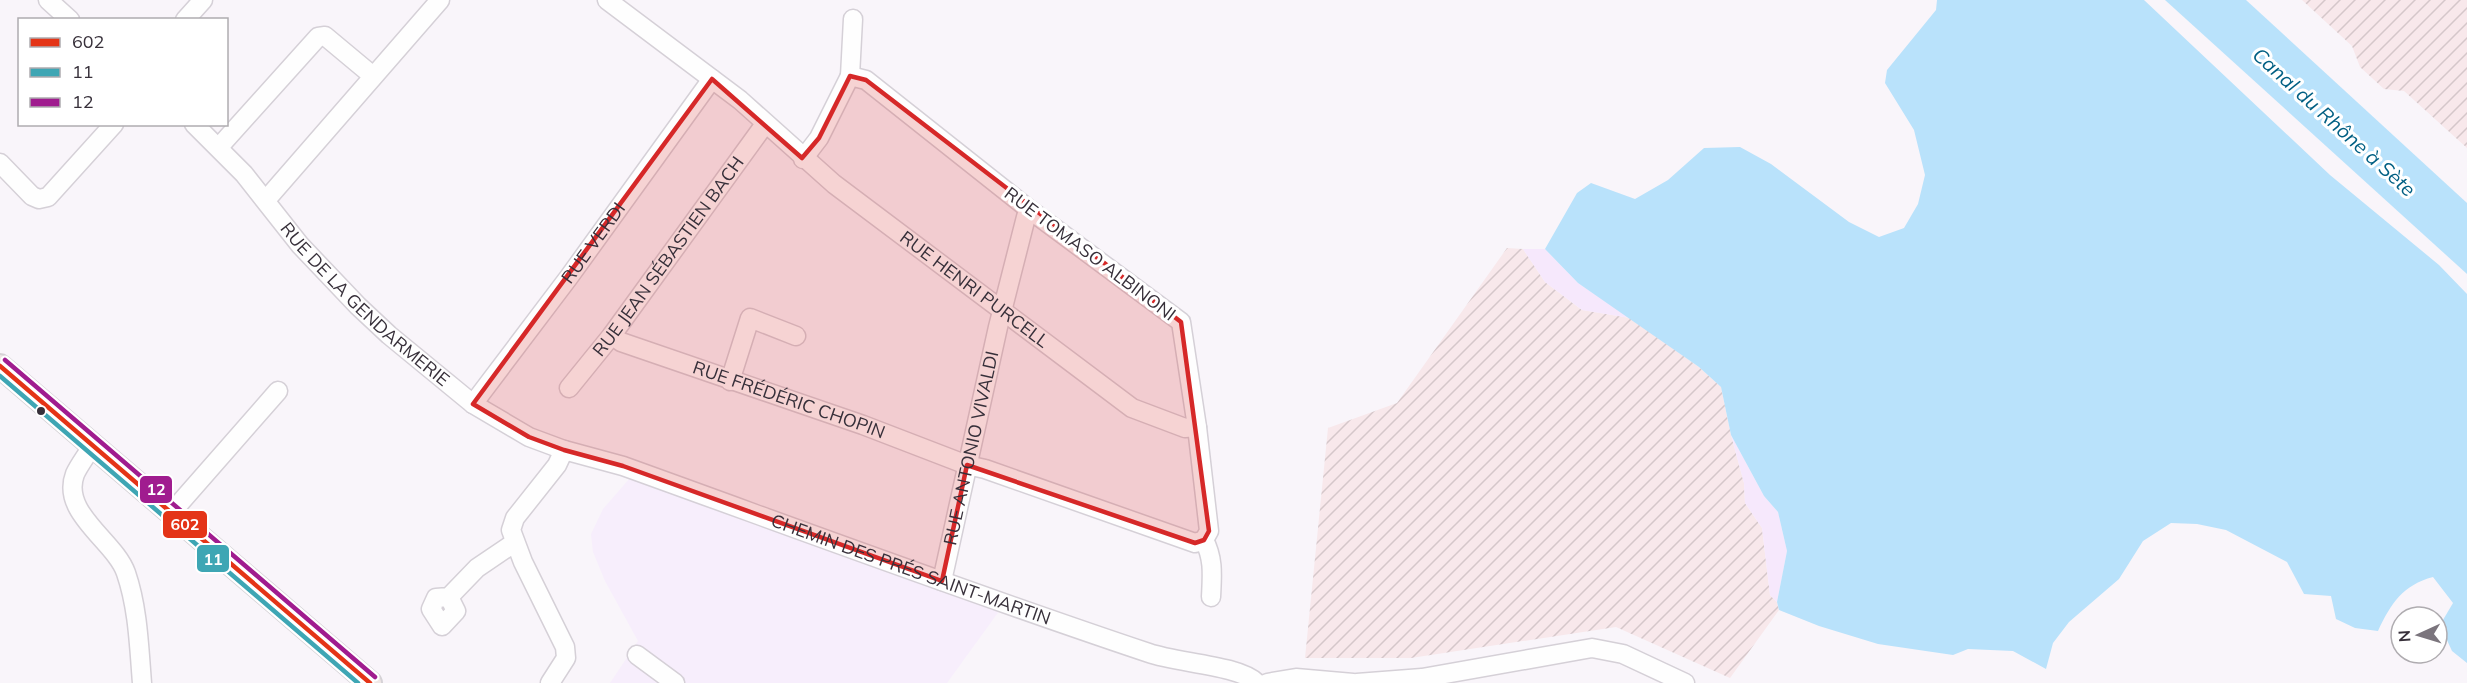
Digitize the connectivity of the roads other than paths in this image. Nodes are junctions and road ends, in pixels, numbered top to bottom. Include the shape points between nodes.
1 (48, 0) edge
2 (202, 0) edge
3 (440, 0) edge
4 (607, 0) edge
5 (68, 18) edge
6 (187, 18) edge
7 (853, 19) dead end
8 (373, 76) junction
9 (850, 76) junction
10 (712, 79) junction
11 (765, 124) junction
12 (112, 126) edge
13 (196, 126) edge
14 (219, 147) junction
15 (803, 159) junction
16 (0, 163) edge
17 (266, 200) junction
18 (1030, 210) junction
19 (1002, 312) junction
20 (612, 335) junction
21 (796, 336) dead end
22 (0, 366) edge
23 (730, 381) junction
24 (569, 388) dead end
25 (278, 391) dead end
26 (473, 404) junction
27 (1197, 427) junction
28 (92, 446) junction
29 (564, 450) junction
30 (967, 465) junction
31 (172, 512) junction
32 (1204, 540) junction
33 (514, 543) junction
34 (942, 581) junction
35 (449, 597) dead end
36 (1211, 597) dead end
37 (637, 655) dead end
38 (142, 683) edge
39 (370, 683) edge
40 (550, 683) edge
41 (675, 683) edge
42 (1257, 683) edge
43 (1267, 683) edge
44 (1355, 683) edge
45 (1685, 683) edge

1 - 5 street
2 - 6 street
3 - 8 street
4 - 10 street, RUE HENRI PURCELL
7 - 9 street
8 - 14 street via 325,36 318,37
8 - 17 street
9 - 15 street via 819,138
9 - 18 street, RUE TOMASO ALBINONI via 866,80
10 - 11 street, RUE HENRI PURCELL
10 - 26 street, RUE VERDI
11 - 15 street, RUE HENRI PURCELL
11 - 20 street, RUE JEAN SÉBASTIEN BACH
12 - 16 street via 48,197 39,200
13 - 14 street, RUE DE LA GENDARMERIE
14 - 17 street, RUE DE LA GENDARMERIE
15 - 19 street, RUE HENRI PURCELL
17 - 26 street, RUE DE LA GENDARMERIE via 300,246 358,306
18 - 19 street, RUE ANTONIO VIVALDI
18 - 27 street, RUE TOMASO ALBINONI via 1181,322
19 - 27 street, RUE HENRI PURCELL via 1132,408 1185,428
19 - 30 street, RUE ANTONIO VIVALDI
20 - 23 street, RUE FRÉDÉRIC CHOPIN via 621,342
20 - 24 street, RUE JEAN SÉBASTIEN BACH
21 - 23 street via 750,318
22 - 28 main road
23 - 30 street, RUE FRÉDÉRIC CHOPIN
25 - 31 street
26 - 29 street, RUE DE LA GENDARMERIE via 529,436
27 - 32 street, RUE TOMASO ALBINONI via 1209,531
28 - 31 main road
28 - 38 street via 75,474 72,491 75,504 126,571 137,621
29 - 33 street via 557,465 515,518 511,530
29 - 34 street, CHEMIN DES PRÉS SAINT-MARTIN via 623,466
30 - 32 street via 1195,543
30 - 34 street, RUE ANTONIO VIVALDI
31 - 39 main road
32 - 36 street, RUE TOMASO ALBINONI via 1213,567
33 - 35 street via 477,568
33 - 40 street via 566,647 566,658
34 - 42 street, CHEMIN DES PRÉS SAINT-MARTIN via 1167,660 1239,672
37 - 41 street
43 - 44 street via 1296,678
44 - 45 street via 1422,678 1592,648 1633,658

